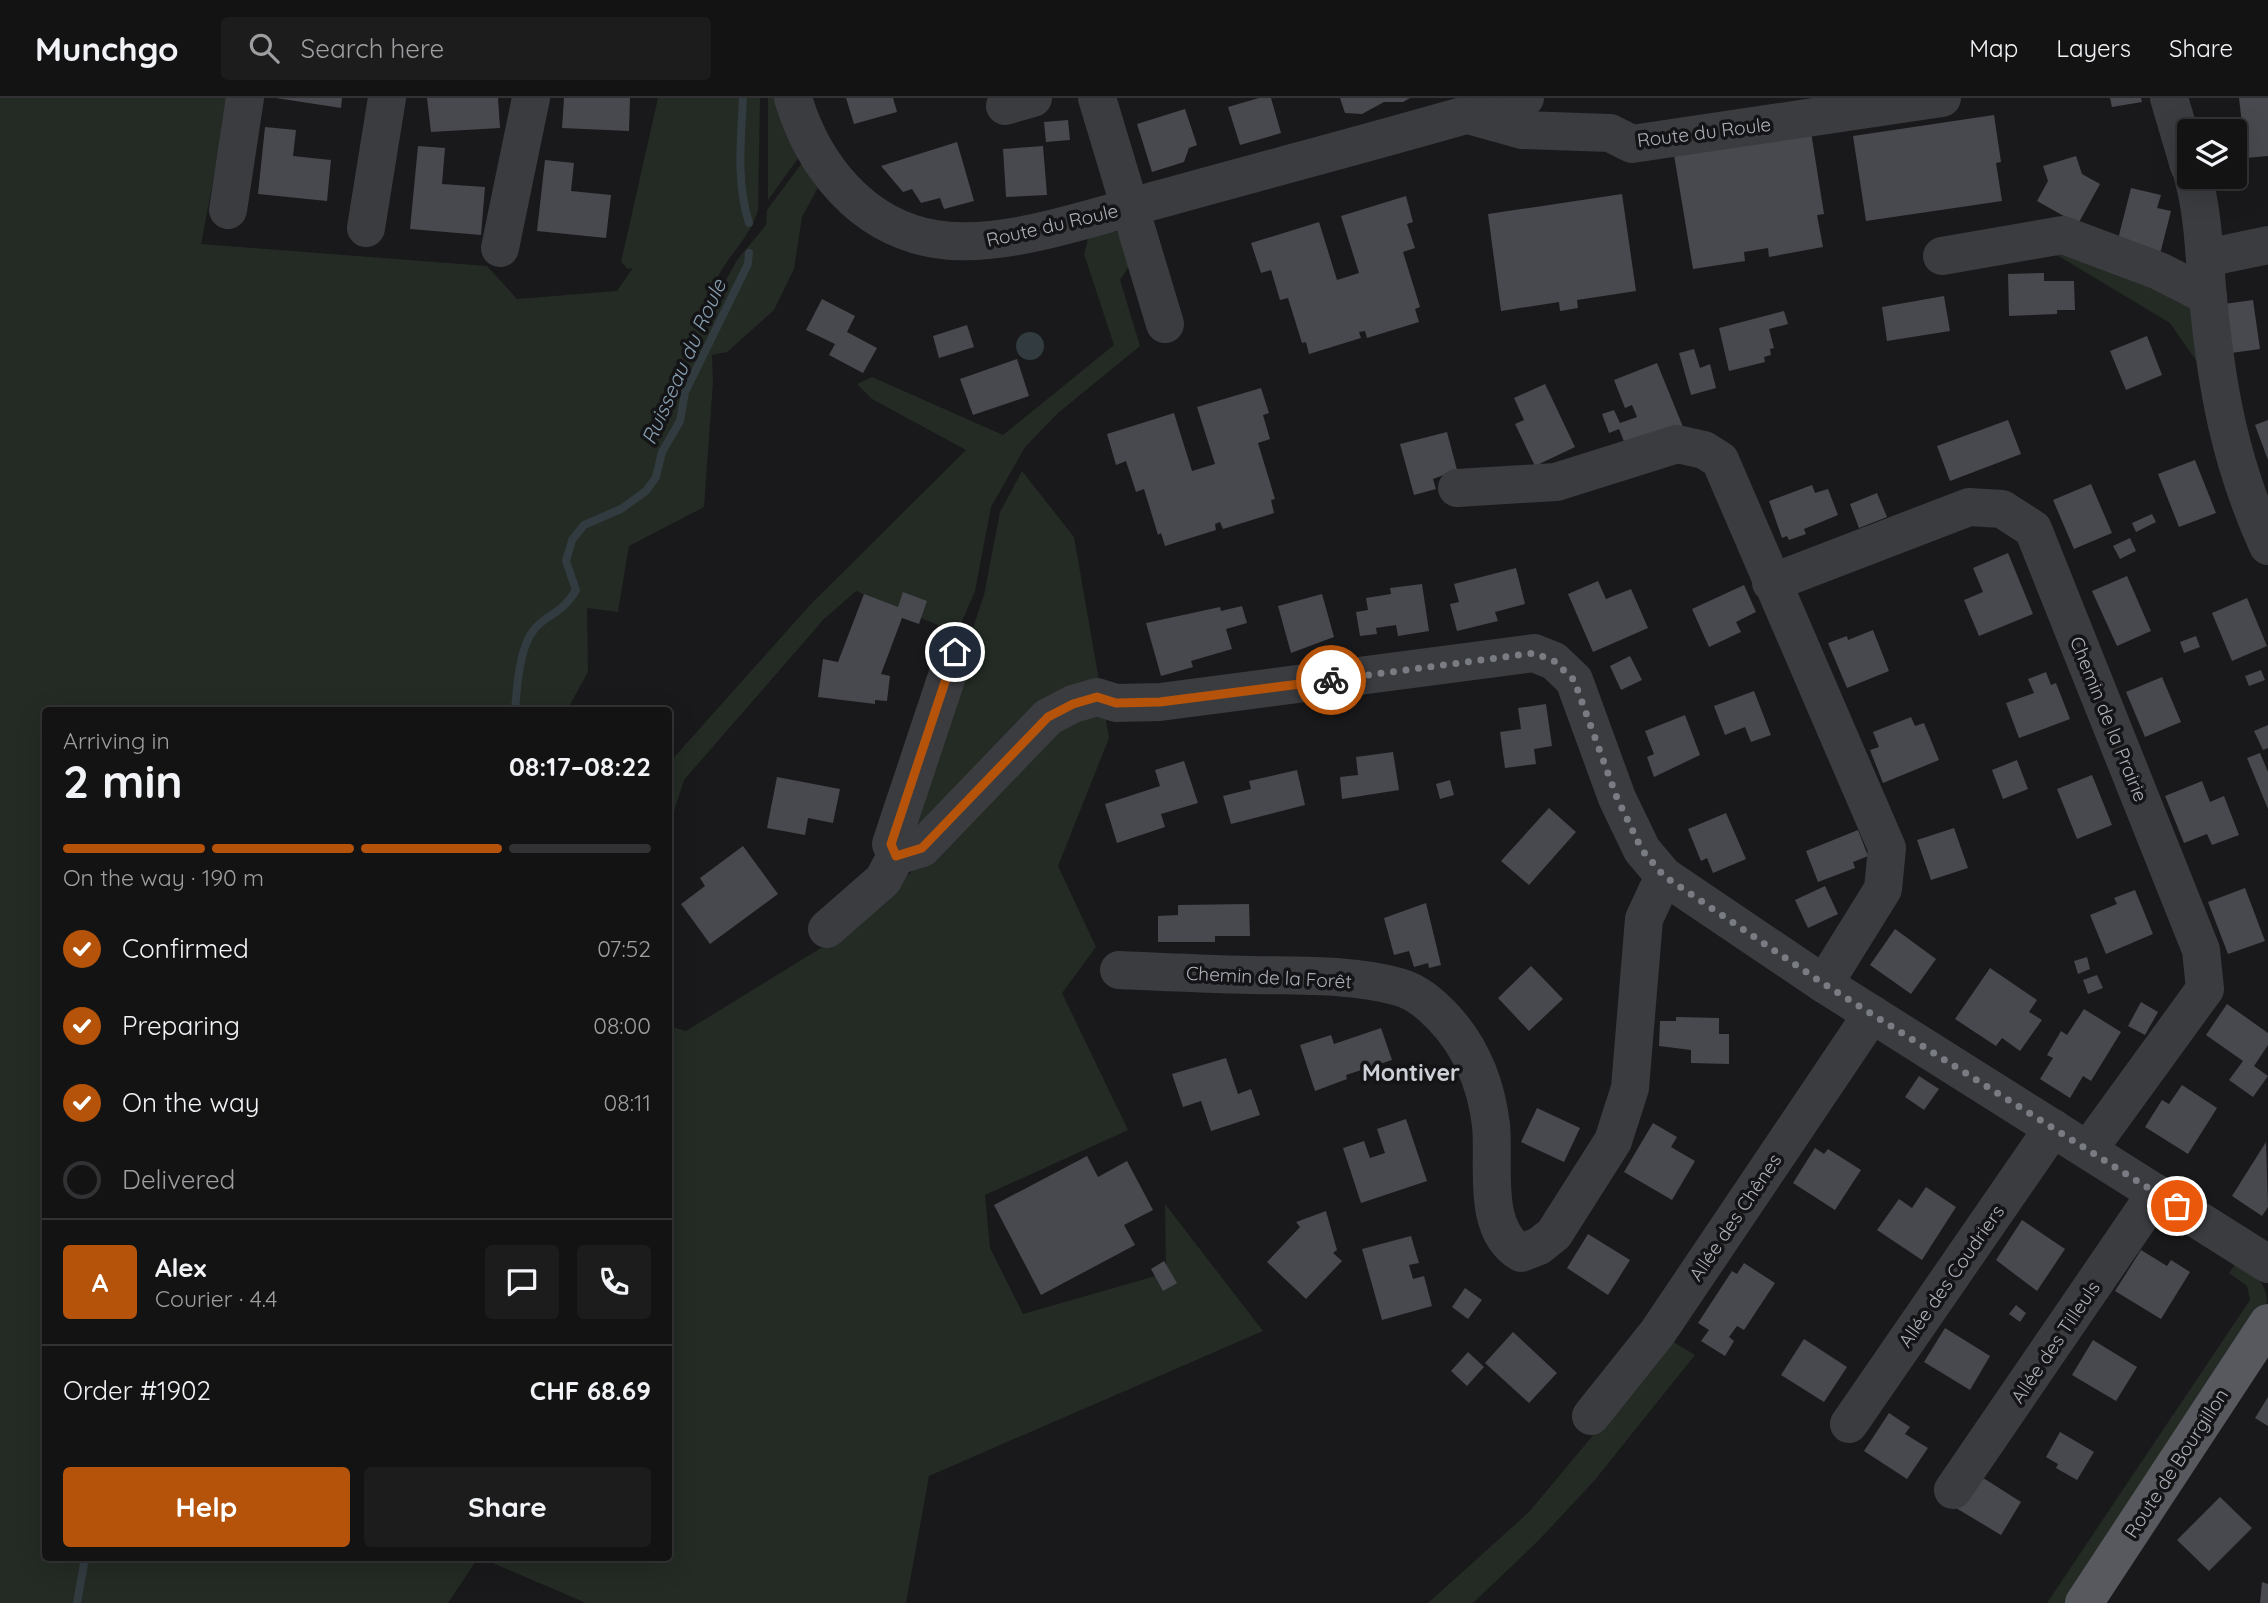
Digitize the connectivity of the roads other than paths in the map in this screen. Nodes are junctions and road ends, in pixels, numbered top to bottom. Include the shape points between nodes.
1 (245, 98) edge
2 (387, 98) edge
3 (531, 98) edge
4 (793, 98) edge
5 (1097, 98) edge
6 (1525, 98) edge
7 (1942, 98) edge
8 (2169, 98) edge
9 (1468, 115) junction
10 (2177, 125) edge
11 (2195, 189) edge
12 (1128, 207) junction
13 (228, 210) dead end
14 (366, 229) dead end
15 (2268, 244) edge
16 (500, 248) dead end
17 (1942, 256) dead end
18 (2206, 258) junction
19 (2208, 296) junction
20 (1165, 324) dead end
21 (1457, 488) dead end
22 (2265, 534) edge
23 (1771, 583) junction
24 (955, 652) dead end
25 (896, 856) junction
26 (1664, 876) junction
27 (827, 929) dead end
28 (1119, 970) dead end
29 (1824, 984) junction
30 (1872, 1014) junction
31 (2053, 1128) junction
32 (2088, 1150) junction
33 (2157, 1193) junction
34 (2268, 1264) edge
35 (2268, 1323) edge
36 (1591, 1416) dead end
37 (1849, 1424) dead end
38 (1953, 1490) dead end
39 (2084, 1603) edge

1 - 13 street
2 - 14 street
3 - 16 street
4 - 12 street, Route du Roule via 810,143 843,190 869,213 903,230 936,240 985,242
5 - 12 street, Route du Roule
6 - 9 street, Route du Roule
7 - 9 street, Route du Roule via 1632,144 1610,132 1522,130
8 - 10 street
9 - 12 street, Route du Roule
11 - 18 street
12 - 20 street, Route du Roule
15 - 18 street
17 - 19 street via 2063,235 2159,271
18 - 19 street
19 - 22 street via 2223,417
21 - 23 street via 1556,482 1677,444 1704,450 1720,460
23 - 29 street via 1886,848 1883,889
23 - 32 street, Chemin de la Prairie via 1969,508 2002,509 2033,529 2201,950 2205,989
24 - 25 street via 891,844
25 - 26 street via 922,848 1048,717 1073,704 1097,697 1160,702 1534,653 1554,661 1574,680 1617,798 1642,850
25 - 27 street via 883,880
26 - 28 street, Chemin de la Forêt via 1644,919 1630,1088 1613,1140 1554,1234 1521,1253 1509,1246 1499,1229 1491,1125 1481,1079 1461,1035 1424,998 1400,987 1316,976
26 - 29 street
29 - 30 street
30 - 31 street
30 - 36 street, Allée des Chênes via 1658,1332
31 - 32 street
31 - 37 street, Allée des Coudriers
32 - 33 street
33 - 34 street
33 - 38 street, Allée des Tilleuls
35 - 39 main road, Route de Bourgillon

